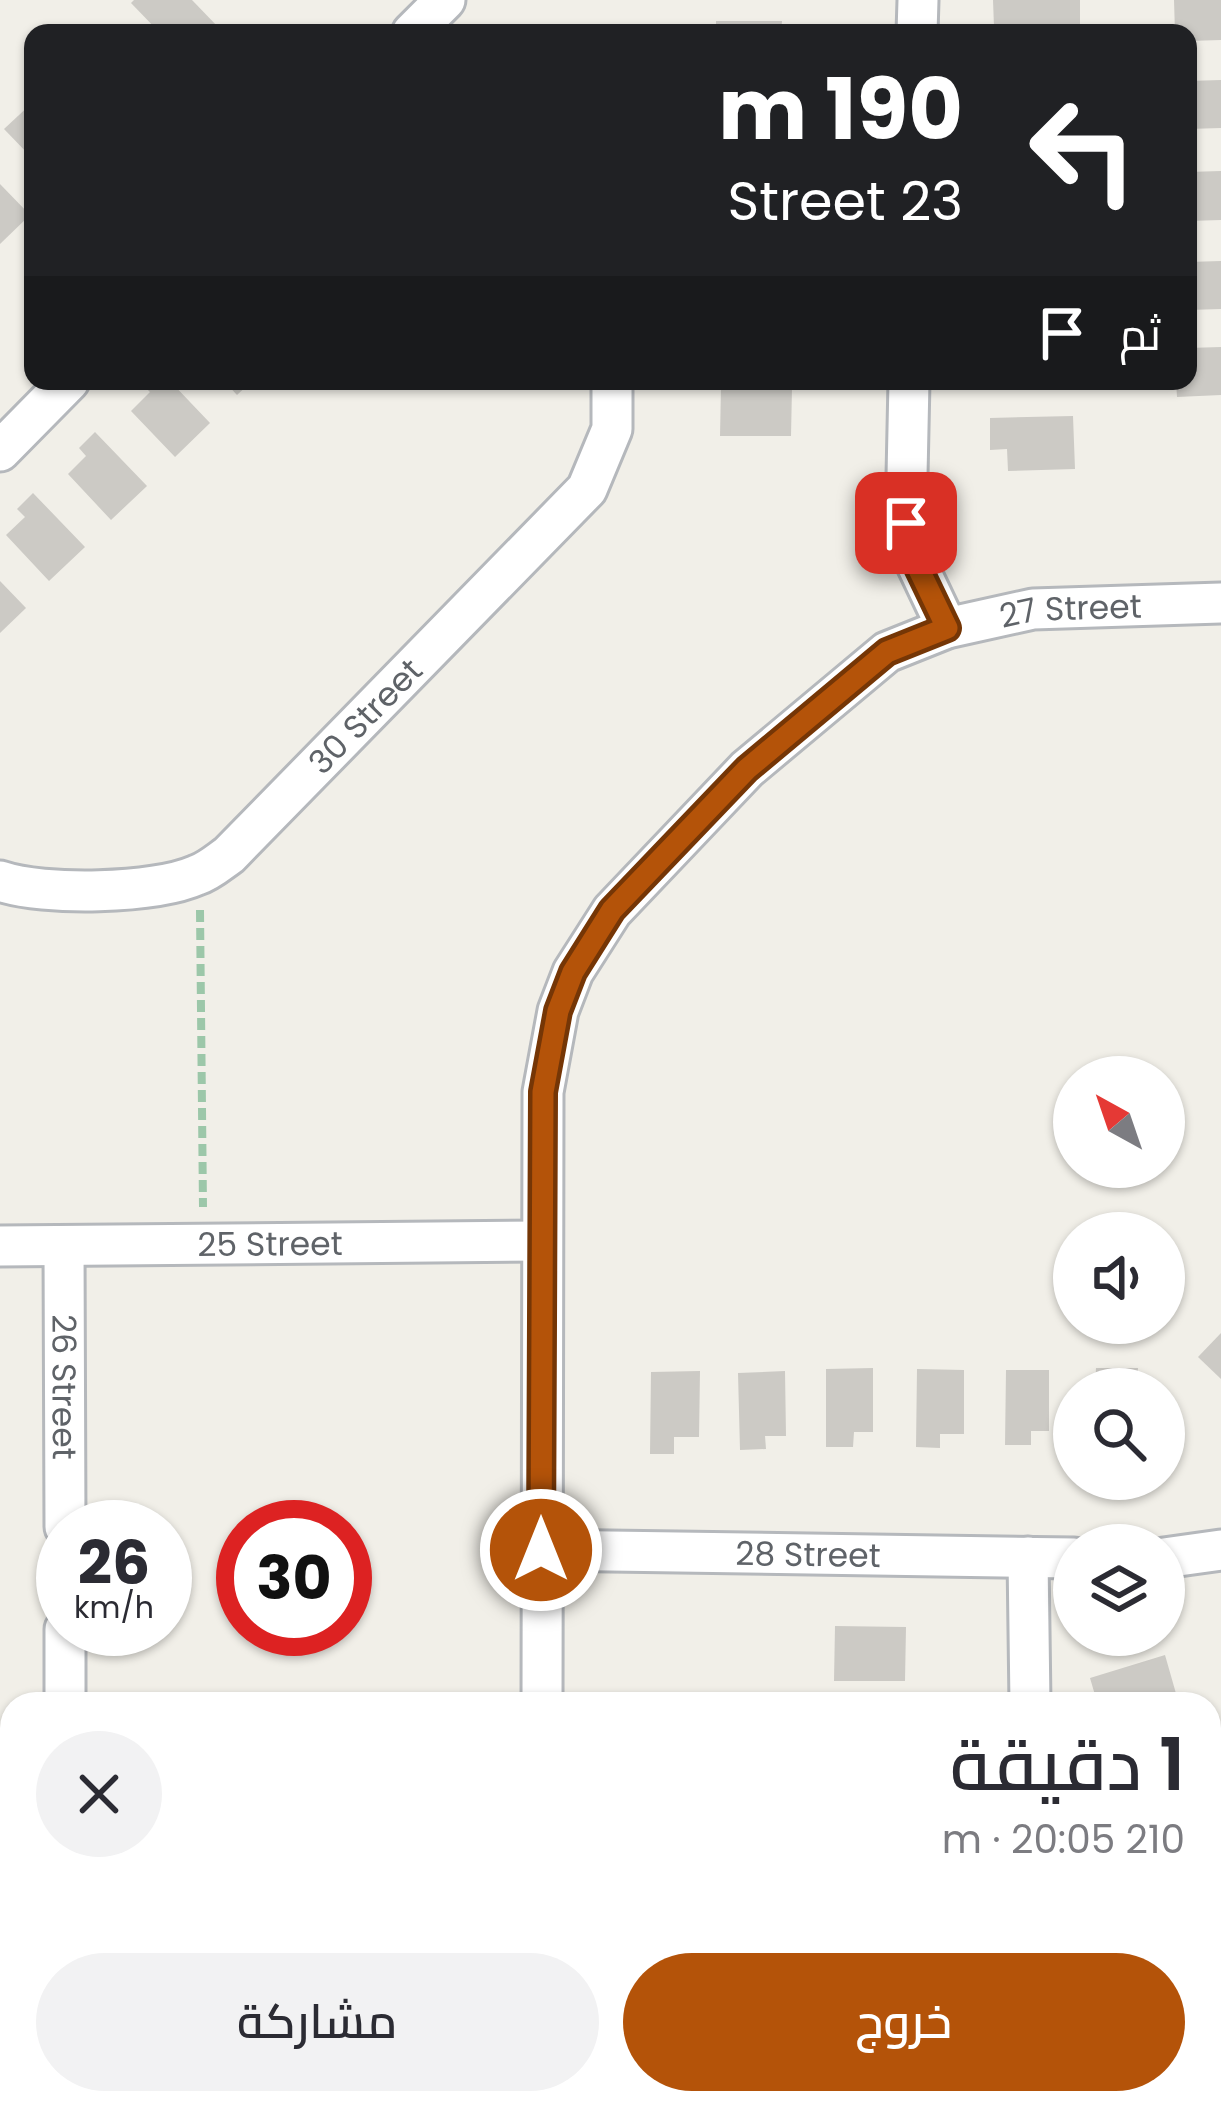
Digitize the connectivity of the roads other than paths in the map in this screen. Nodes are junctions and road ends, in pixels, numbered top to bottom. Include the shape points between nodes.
1 (446, 0) edge
2 (421, 24) edge
3 (60, 390) edge
4 (613, 390) edge
5 (909, 390) edge
6 (0, 451) edge
7 (1221, 603) edge
8 (947, 628) junction
9 (0, 881) edge
10 (542, 1241) junction
11 (0, 1246) edge
12 (64, 1246) junction
13 (65, 1500) edge
14 (541, 1550) junction
15 (1221, 1550) edge
16 (1185, 1555) edge
17 (1028, 1557) junction
18 (1053, 1558) edge
19 (65, 1656) edge
20 (65, 1692) edge
21 (542, 1692) edge
22 (1030, 1692) edge

1 - 2 street
3 - 6 street
4 - 9 street, 30 Street via 607,451 586,489 244,842 199,875 149,885 46,890
5 - 8 street via 906,523 917,568
7 - 8 street, 27 Street via 1034,609
8 - 10 street, 27 Street via 887,652 747,769 591,940 548,1051
10 - 12 street, 25 Street
10 - 14 street, 27 Street
11 - 12 street, 25 Street
12 - 13 street, 26 Street
14 - 17 street, 28 Street
14 - 21 street, 27 Street
15 - 16 street
17 - 18 street, 28 Street
17 - 22 street
19 - 20 street

